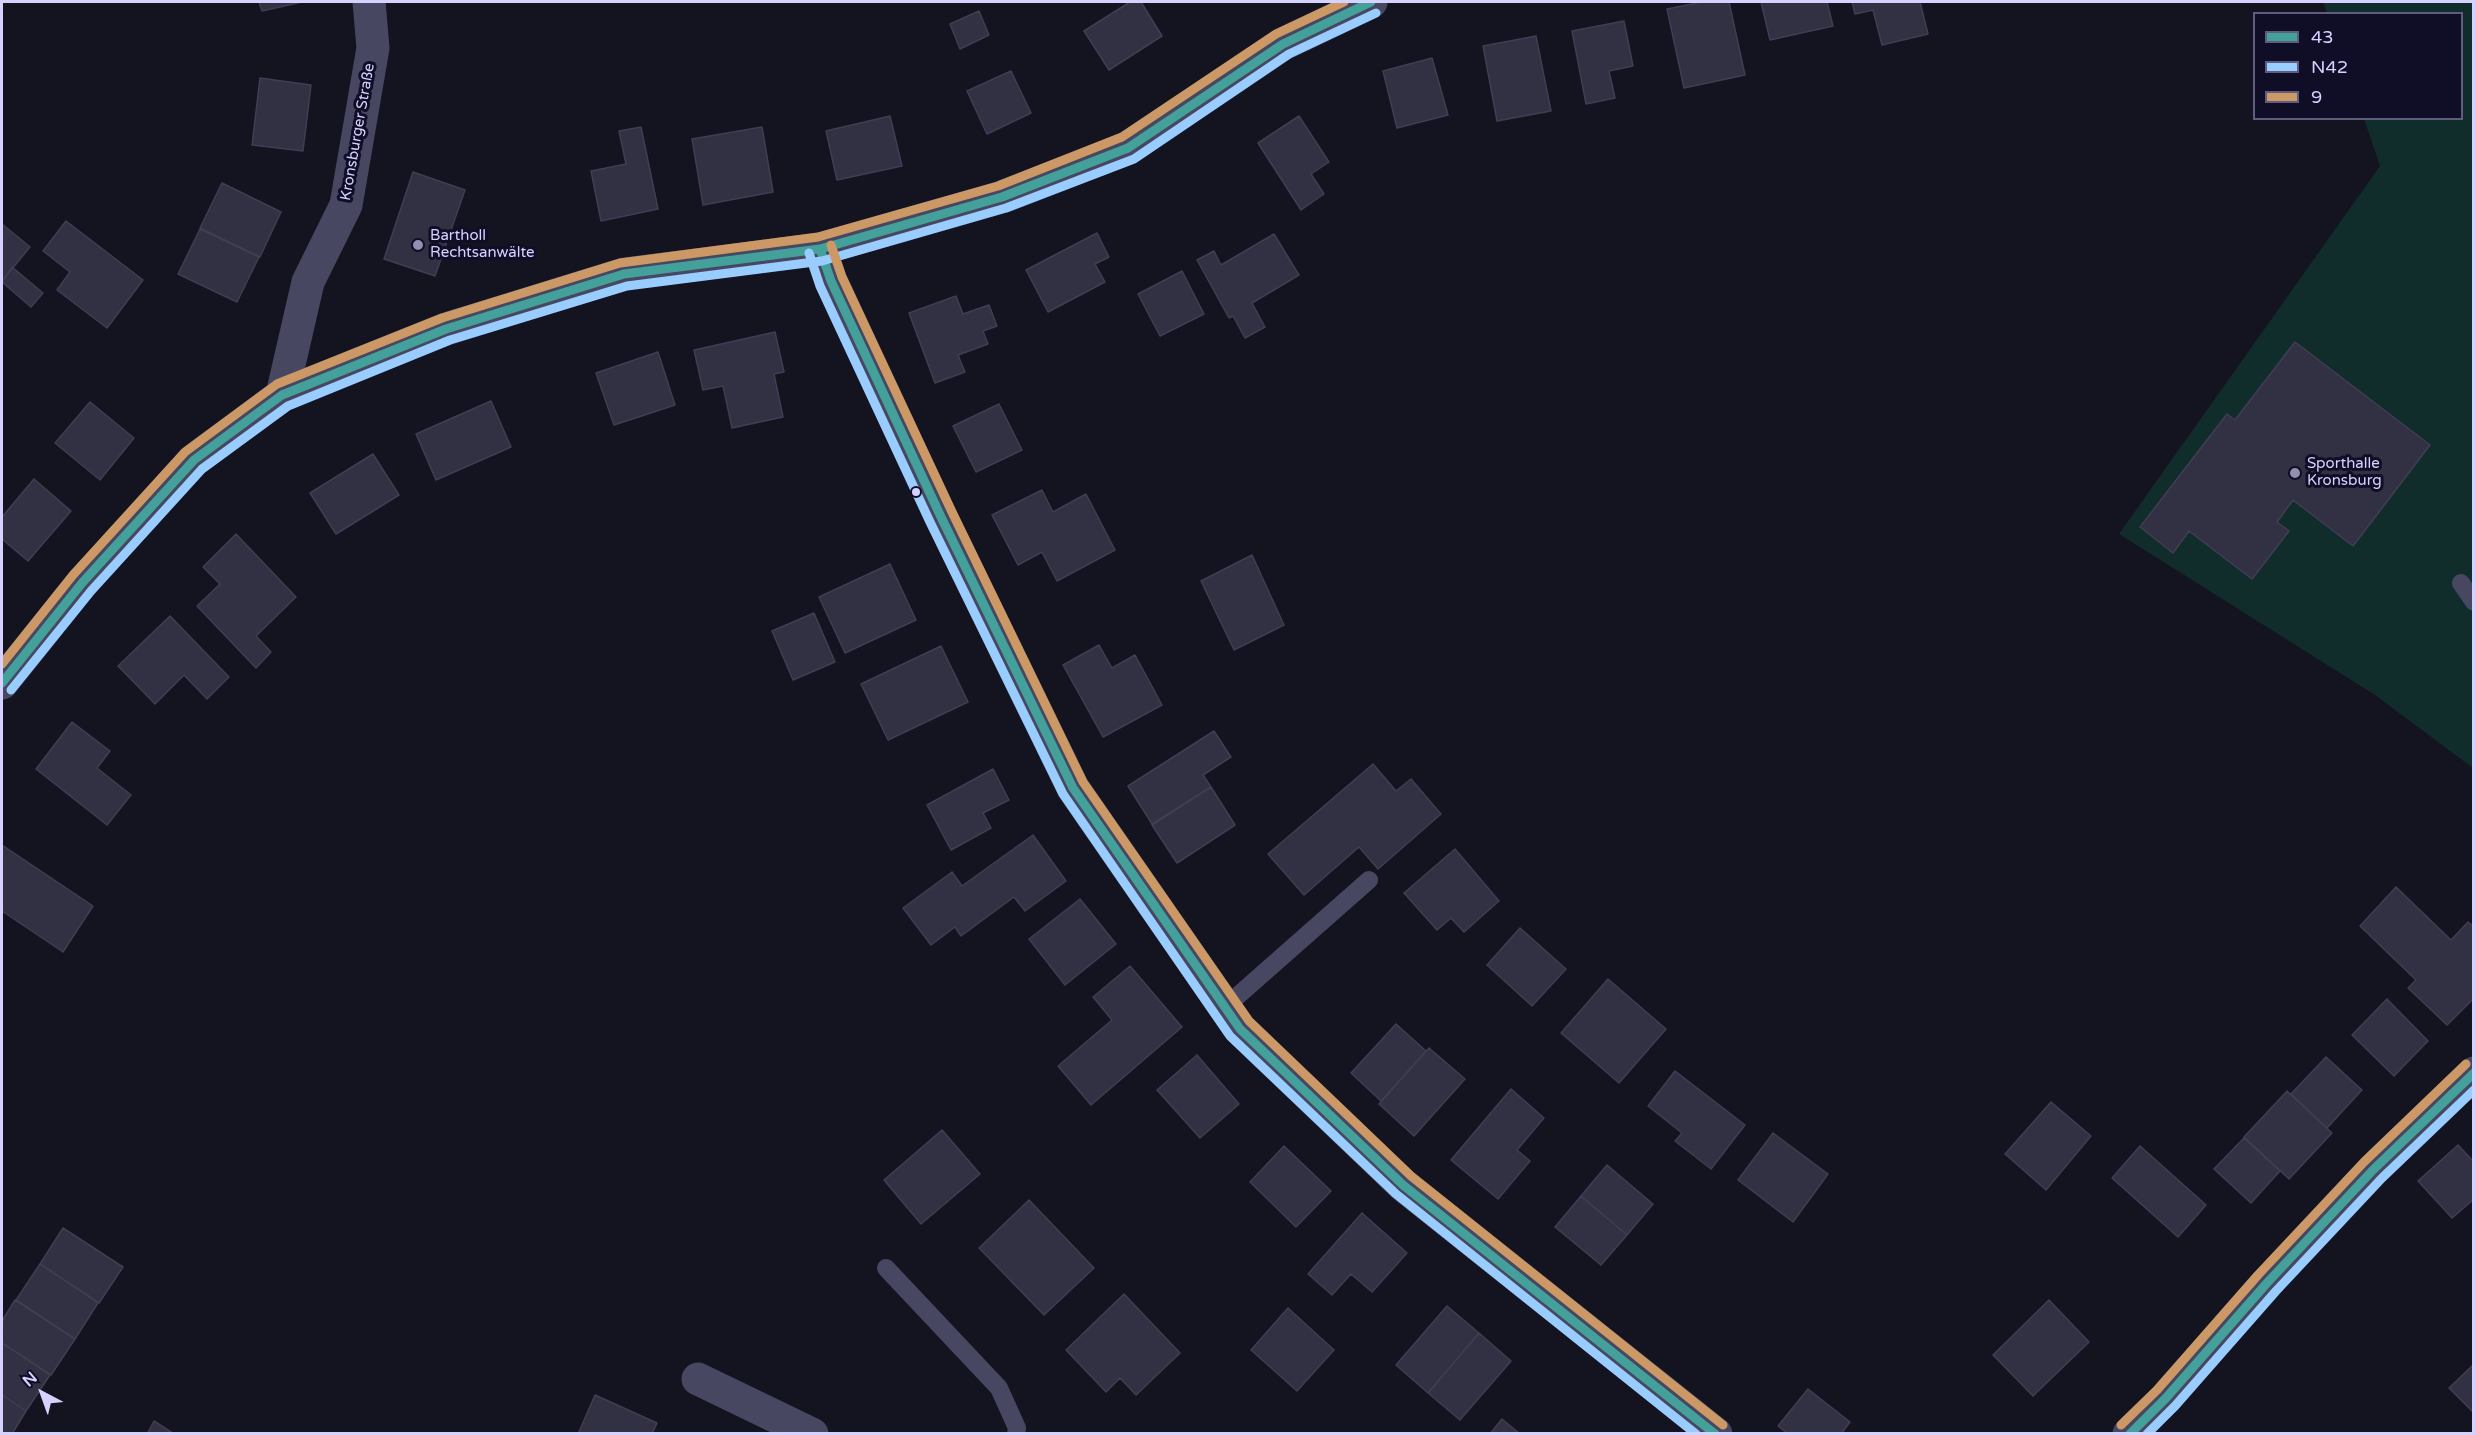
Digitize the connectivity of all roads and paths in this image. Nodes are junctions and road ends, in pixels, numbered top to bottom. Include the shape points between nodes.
1 (369, 2) edge
2 (1371, 2) edge
3 (820, 249) junction
4 (282, 395) junction
5 (2461, 583) dead end
6 (2474, 602) edge
7 (2, 683) edge
8 (1369, 880) dead end
9 (1225, 1007) junction
10 (2474, 1073) edge
11 (886, 1268) dead end
12 (698, 1379) dead end
13 (812, 1434) edge
14 (1016, 1434) edge
15 (1716, 1434) edge
16 (2129, 1434) edge

1 - 4 street, Kronsburger Straße via 373,48 346,205 308,282
2 - 3 street via 1283,44 1128,148 1002,197
3 - 4 street via 624,274 446,329
3 - 9 street via 831,281 941,517 1073,788
4 - 7 street via 194,460 82,583
5 - 6 lane
8 - 9 lane
9 - 15 street via 1240,1029 1403,1185
10 - 16 street via 2373,1170
11 - 14 lane via 999,1388 1017,1428
12 - 13 street

